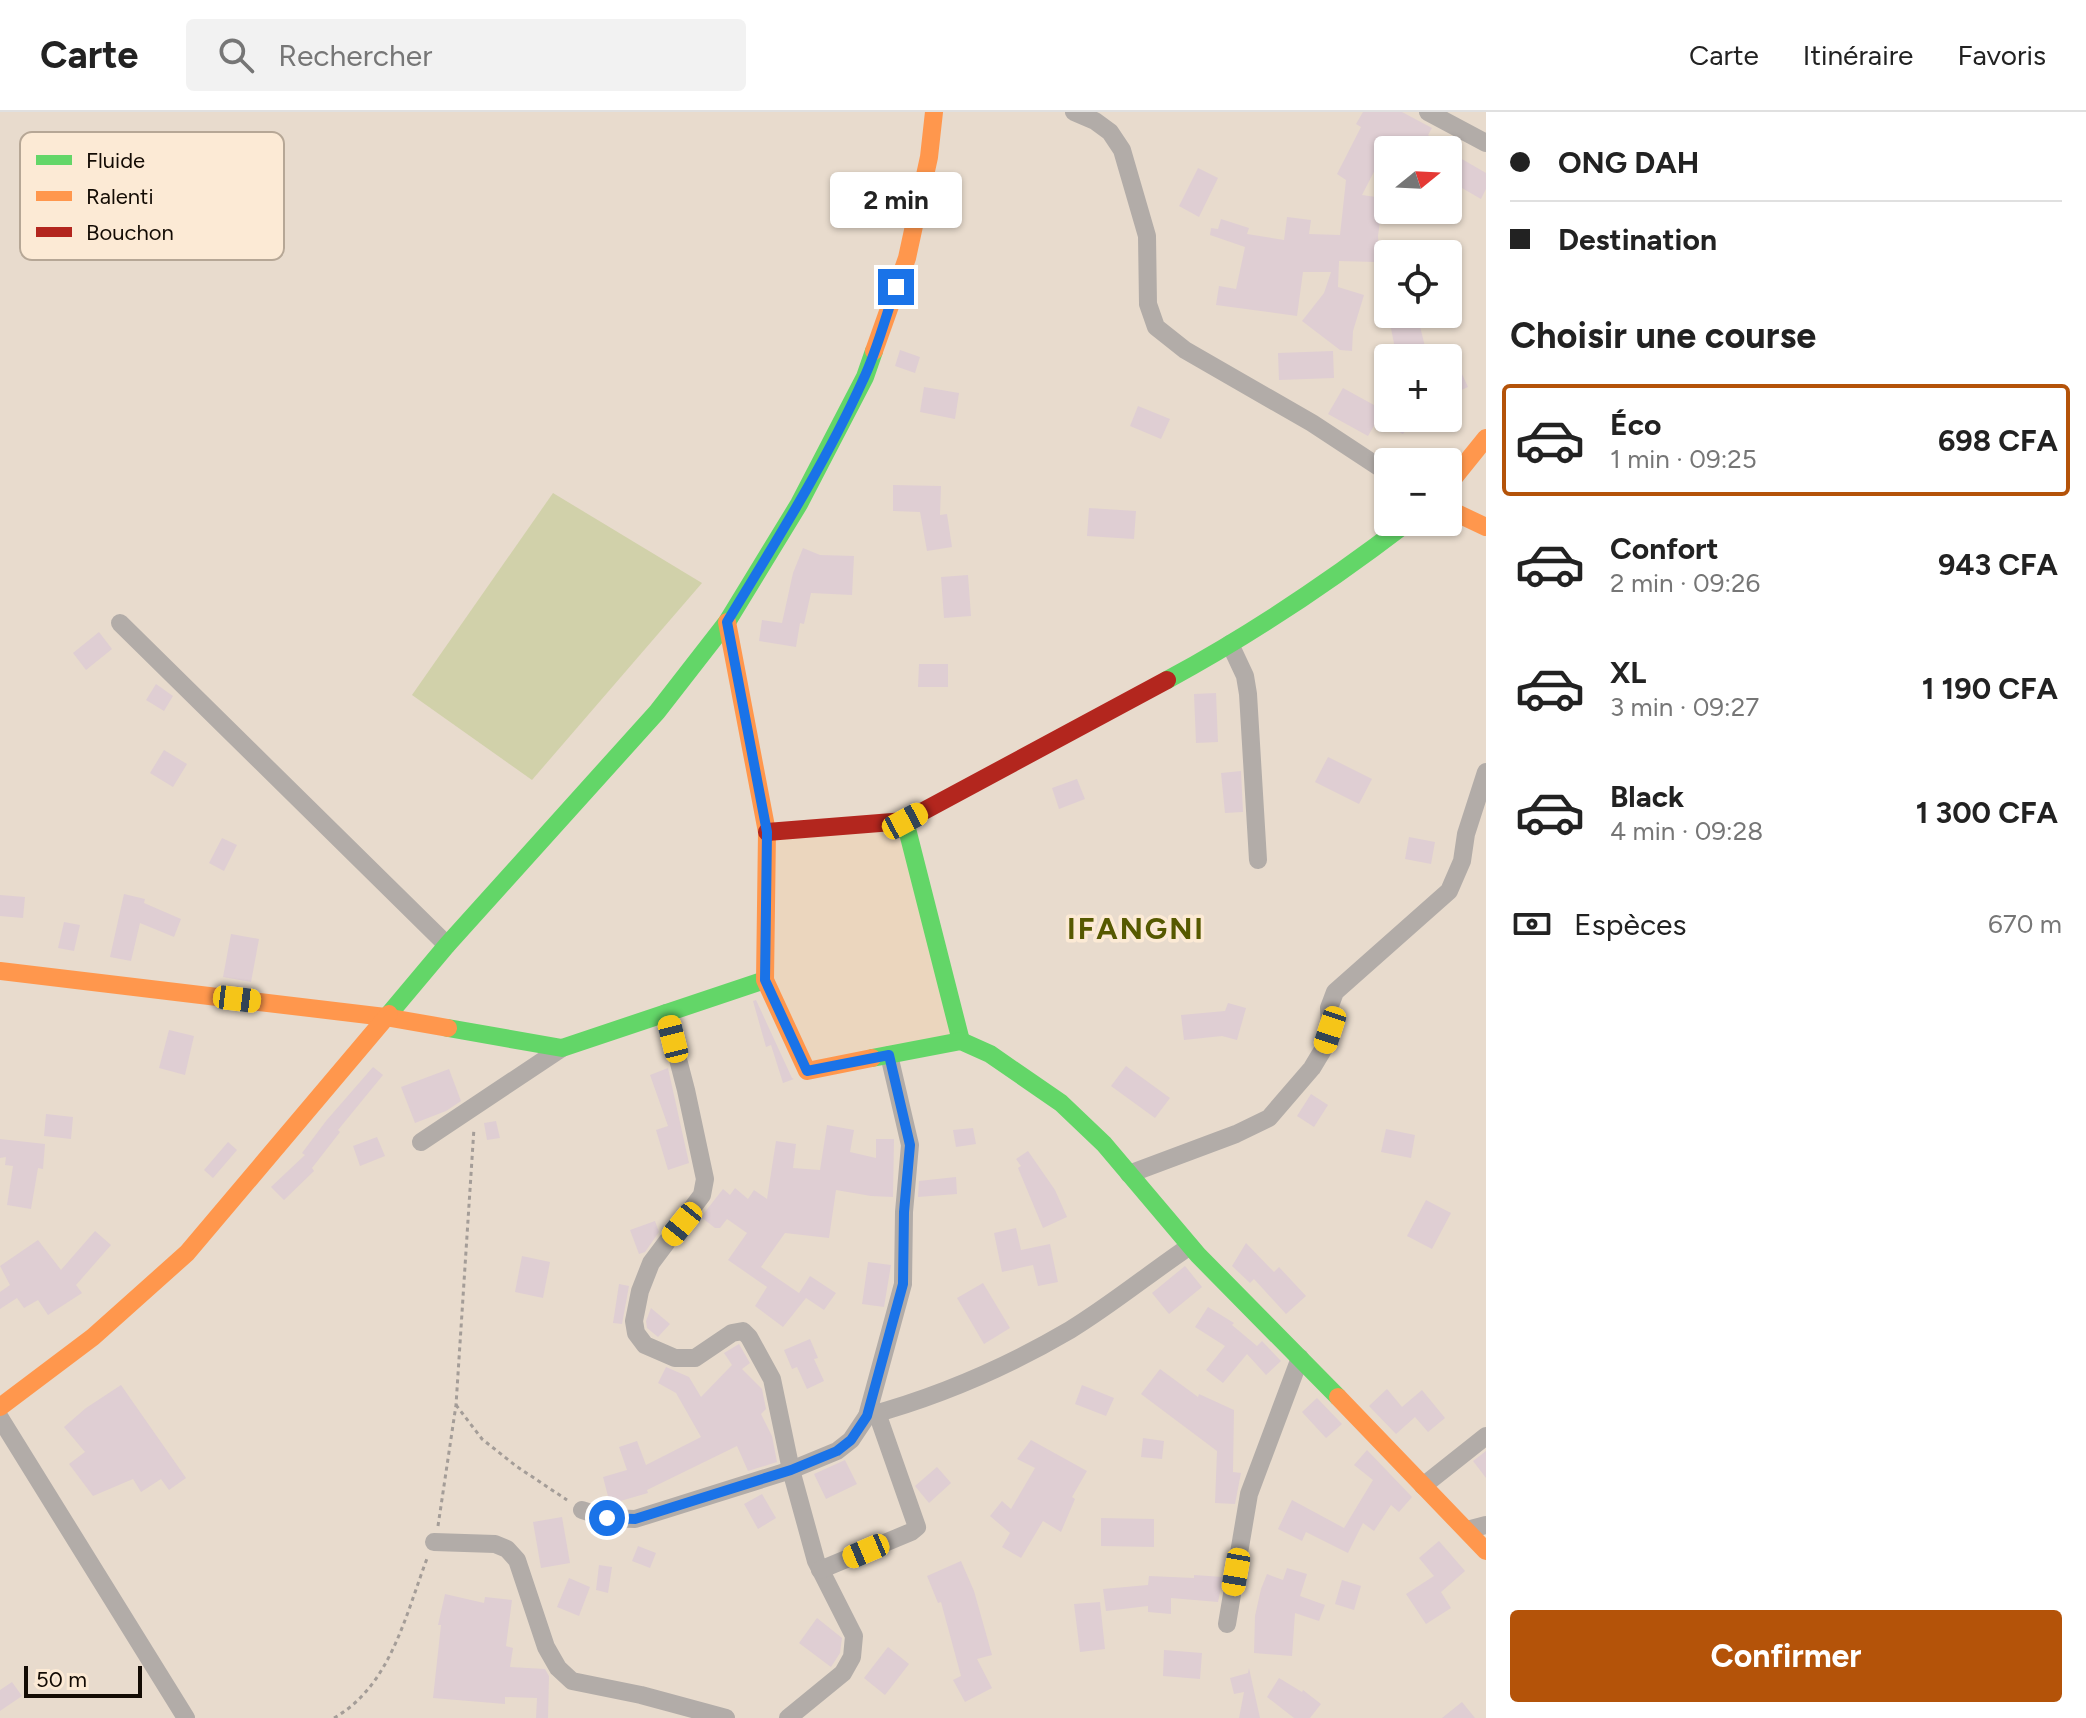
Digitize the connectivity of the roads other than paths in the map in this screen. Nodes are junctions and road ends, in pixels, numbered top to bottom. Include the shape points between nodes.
1 (934, 112) edge
2 (1074, 112) edge
3 (1428, 112) edge
4 (1486, 119) edge
5 (1483, 141) edge
6 (1486, 438) edge
7 (1374, 464) edge
8 (1462, 468) edge
9 (1462, 516) edge
10 (1486, 527) edge
11 (1390, 536) edge
12 (727, 622) junction
13 (120, 623) dead end
14 (1230, 644) junction
15 (1486, 772) edge
16 (905, 821) junction
17 (767, 832) junction
18 (1258, 860) dead end
19 (447, 945) junction
20 (0, 971) edge
21 (765, 980) junction
22 (666, 1013) junction
23 (385, 1017) junction
24 (961, 1041) junction
25 (562, 1048) junction
26 (889, 1055) junction
27 (421, 1142) dead end
28 (1129, 1174) junction
29 (1190, 1246) junction
30 (1300, 1358) junction
31 (0, 1407) edge
32 (872, 1414) junction
33 (0, 1418) edge
34 (1486, 1436) edge
35 (791, 1470) junction
36 (1423, 1486) junction
37 (582, 1510) road end
38 (1486, 1525) edge
39 (1467, 1530) junction
40 (434, 1542) road end
41 (1486, 1551) edge
42 (820, 1570) junction
43 (1227, 1624) dead end
44 (186, 1718) edge
45 (726, 1718) edge
46 (788, 1718) edge

1 - 12 main road via 907,258 865,377 799,504
2 - 7 street via 1110,132 1122,150 1147,236 1148,304 1156,327 1185,350
3 - 5 street
4 - 5 street
6 - 8 main road
9 - 10 main road
11 - 14 main road
12 - 17 main road
12 - 19 main road via 657,712
13 - 19 street
14 - 16 main road
14 - 18 street via 1248,694
15 - 28 street via 1455,882 1442,900 1335,992 1324,1048 1269,1118
16 - 17 main road
16 - 24 main road
17 - 21 main road
19 - 23 main road
20 - 23 main road
21 - 22 main road
21 - 26 main road via 807,1071
22 - 25 main road
22 - 35 street via 705,1179 702,1195 651,1263 640,1291 636,1333 645,1345 675,1358 695,1358 743,1331 772,1379
23 - 25 main road
23 - 31 main road via 187,1253 93,1337
24 - 26 main road
24 - 28 main road via 990,1054 1061,1103
25 - 27 street
26 - 32 street via 910,1145 903,1284
28 - 29 main road
29 - 30 main road
29 - 32 street via 1070,1330 986,1372
30 - 36 main road
30 - 43 street via 1249,1494
32 - 35 street via 837,1451
32 - 42 street via 917,1527
33 - 44 street
34 - 36 street
35 - 37 street via 635,1519
35 - 42 street
36 - 39 main road
38 - 39 street
39 - 41 main road
40 - 45 street via 507,1549 517,1560 546,1647 572,1681
42 - 46 street via 854,1636 852,1657 843,1673

